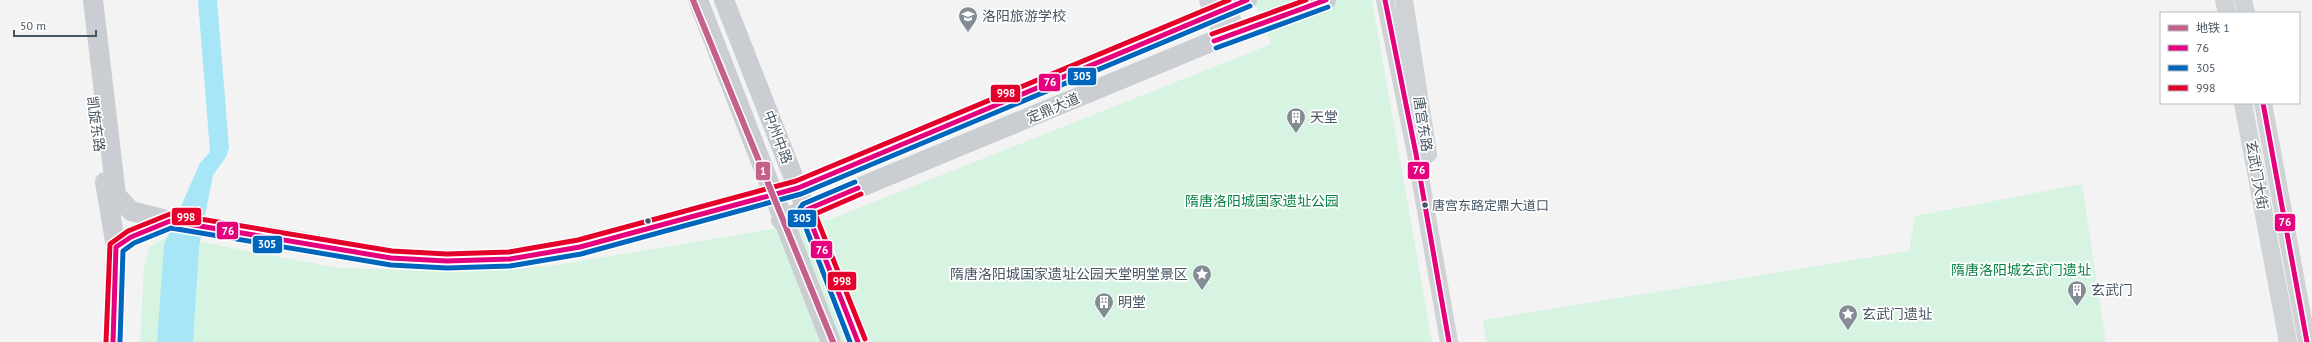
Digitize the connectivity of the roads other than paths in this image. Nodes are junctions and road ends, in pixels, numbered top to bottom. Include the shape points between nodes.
1 (79, 0) edge
2 (93, 0) edge
3 (698, 0) edge
4 (724, 0) edge
5 (1247, 0) edge
6 (1326, 0) edge
7 (1385, 0) edge
8 (1404, 0) edge
9 (2224, 0) edge
10 (2243, 0) edge
11 (1218, 5) edge
12 (2227, 12) edge
13 (2246, 12) edge
14 (1230, 34) junction
15 (2243, 104) edge
16 (2263, 104) edge
17 (798, 188) junction
18 (116, 195) joint
19 (773, 195) junction
20 (806, 210) junction
21 (781, 220) junction
22 (170, 221) junction
23 (116, 247) junction
24 (113, 342) edge
25 (831, 342) edge
26 (858, 342) edge
27 (1449, 342) edge
28 (1461, 342) edge
29 (2288, 342) edge
30 (2307, 342) edge

1 - 23 main road, 凯旋东路
2 - 18 main road, 凯旋东路
3 - 19 main road, 中州中路
4 - 17 main road, 中州中路
5 - 11 main road, 定鼎大道
6 - 14 main road, 定鼎大道
7 - 27 street, 唐宫东路 via 1416,154
8 - 28 street, 唐宫东路
9 - 12 street
10 - 13 street
11 - 14 street
11 - 17 main road, 定鼎大道
14 - 20 main road, 定鼎大道
15 - 29 street, 玄武门大街
16 - 30 street, 玄武门大街
17 - 19 main road, 定鼎大道
17 - 20 main road, 中州中路
18 - 22 main road, 定鼎大道 via 131,211
19 - 21 main road, 中州中路
19 - 22 main road, 定鼎大道 via 580,247 510,259 447,261 391,258
20 - 21 main road, 定鼎大道
20 - 26 main road, 中州中路
21 - 25 main road, 中州中路
22 - 23 main road via 131,237
23 - 24 main road, 凯旋东路

